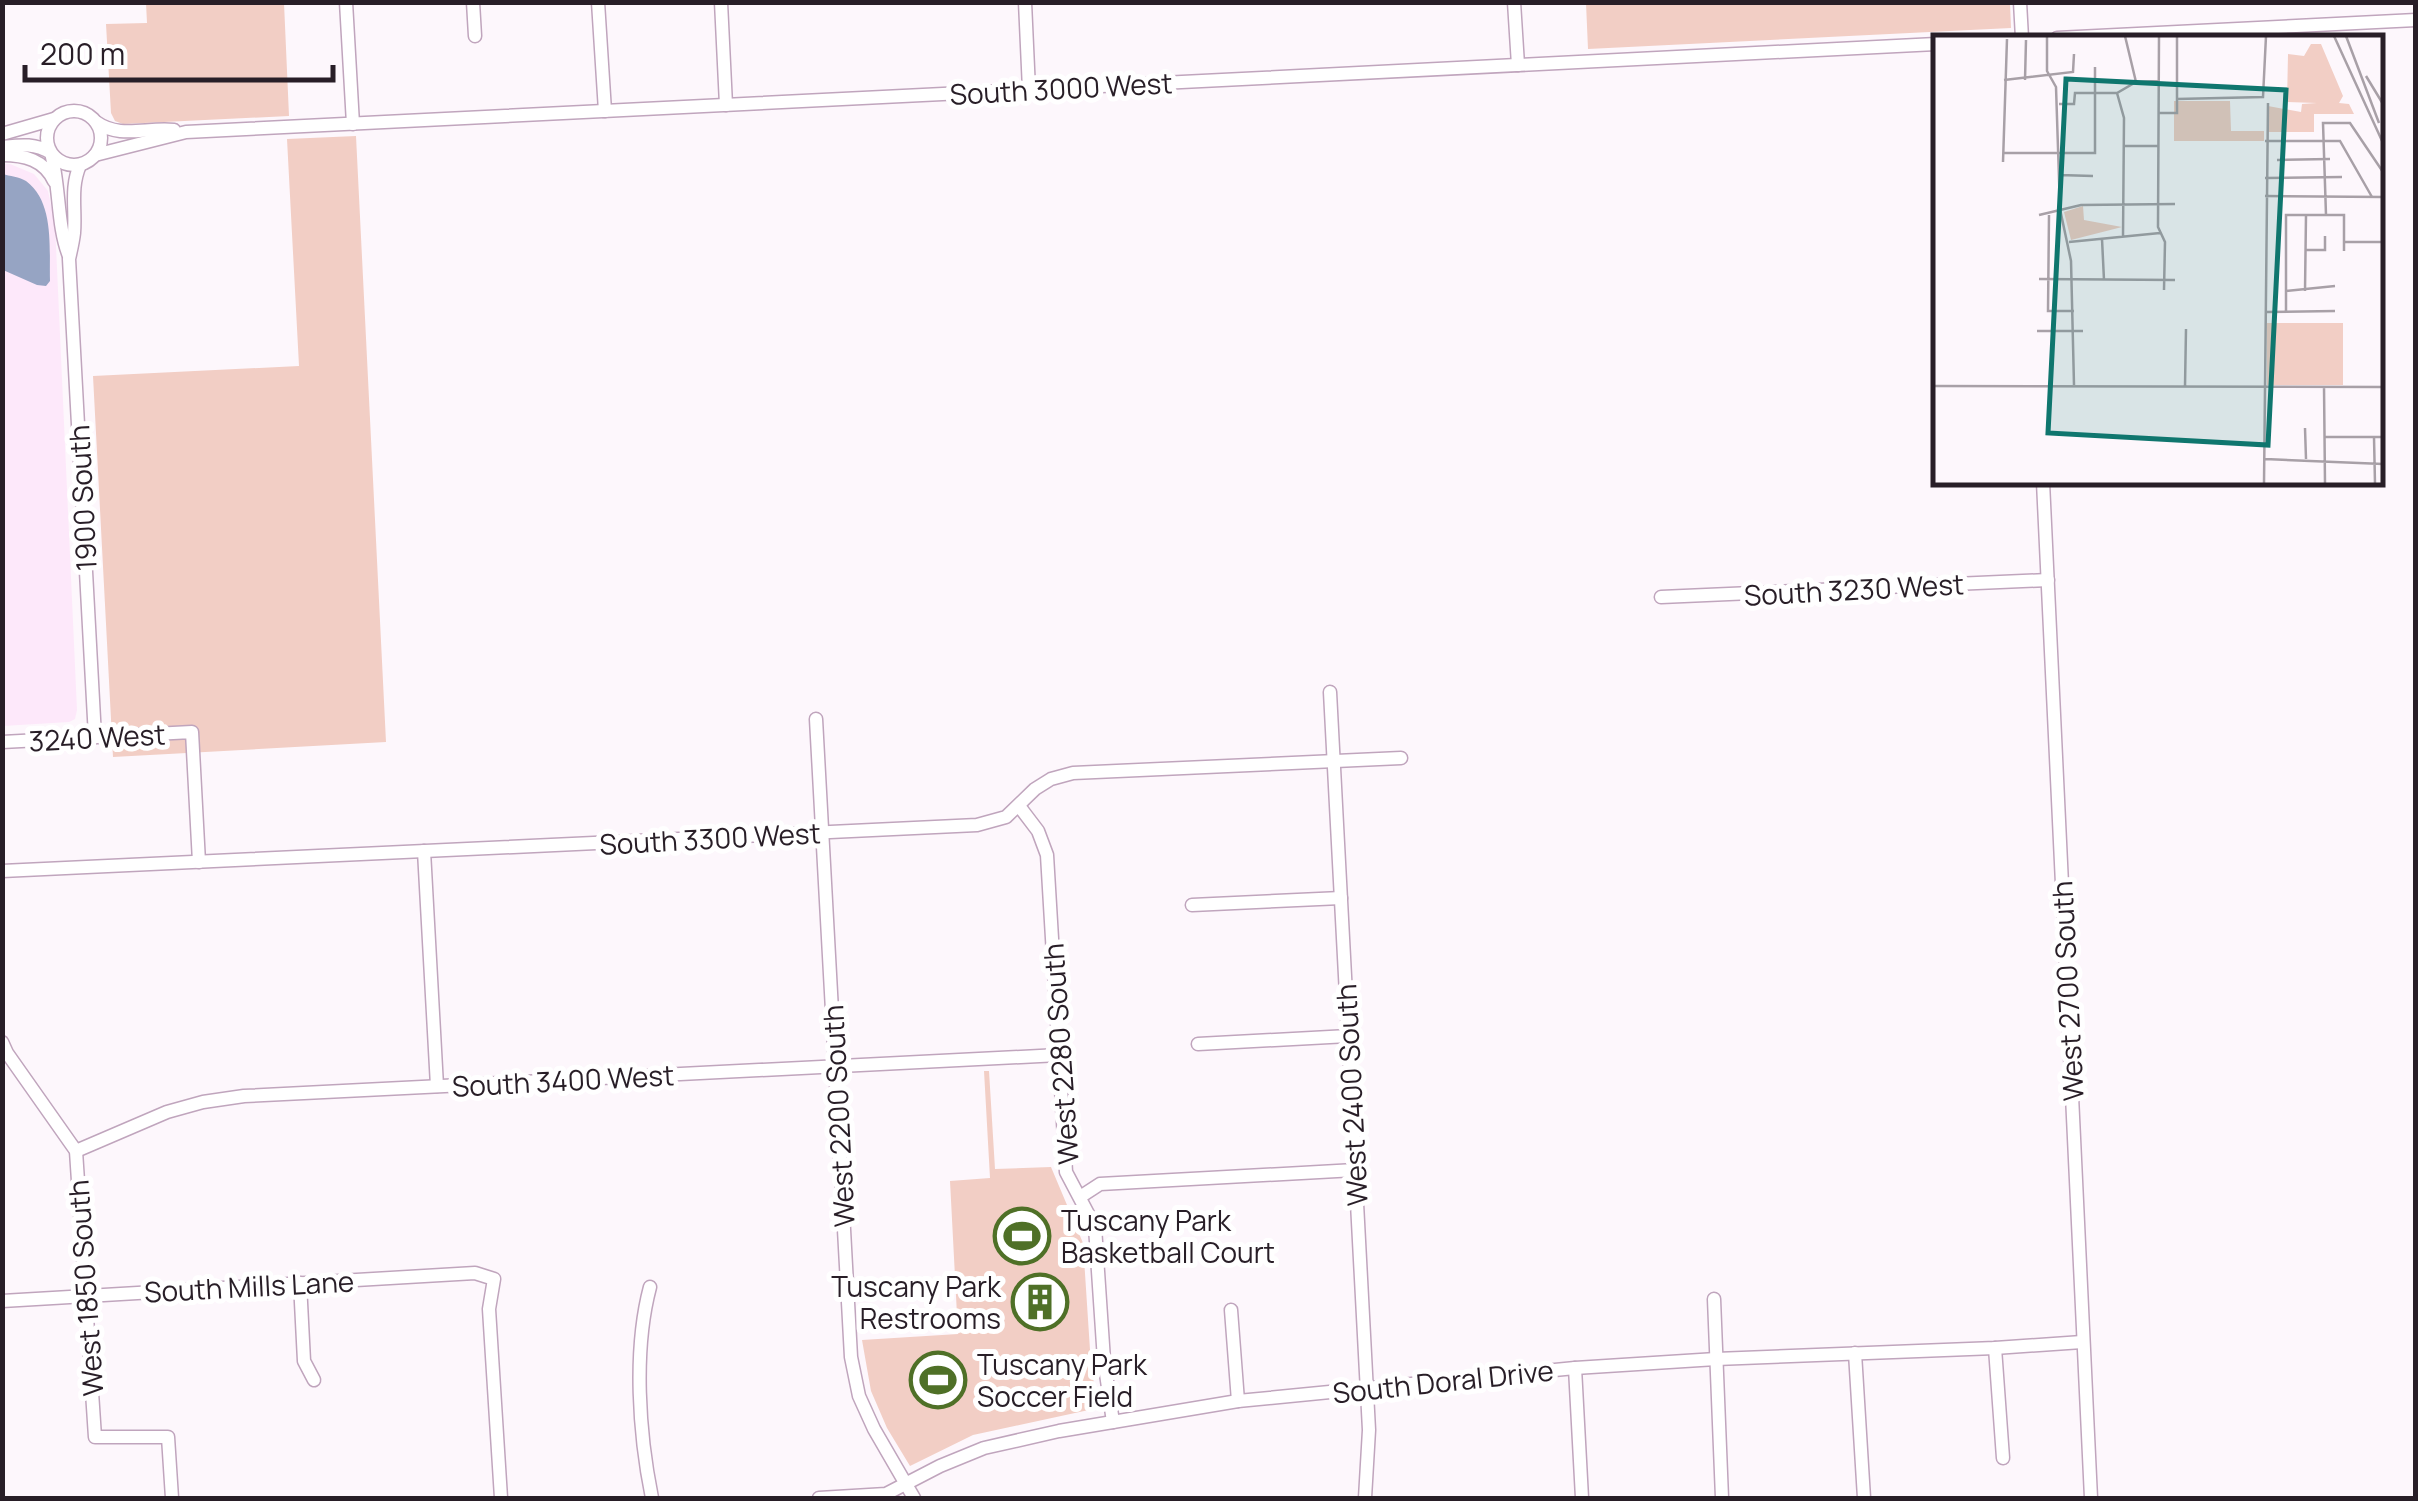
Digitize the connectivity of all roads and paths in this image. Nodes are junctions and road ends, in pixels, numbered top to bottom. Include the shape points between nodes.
1 (346, 2) edge
2 (474, 2) edge
3 (598, 2) edge
4 (721, 2) edge
5 (1025, 2) edge
6 (1514, 2) edge
7 (2020, 2) edge
8 (2416, 20) edge
9 (2022, 35) edge
10 (2118, 35) edge
11 (475, 36) dead end
12 (1933, 44) edge
13 (1518, 65) junction
14 (1028, 90) junction
15 (726, 105) junction
16 (604, 111) junction
17 (56, 118) junction
18 (96, 122) junction
19 (353, 124) junction
20 (186, 132) junction
21 (2, 134) edge
22 (2, 151) edge
23 (51, 153) junction
24 (95, 155) junction
25 (80, 164) junction
26 (59, 193) junction
27 (70, 259) junction
28 (2043, 485) edge
29 (2048, 580) junction
30 (1661, 597) dead end
31 (1330, 692) dead end
32 (816, 719) dead end
33 (95, 737) junction
34 (2, 742) edge
35 (1401, 758) dead end
36 (1334, 761) junction
37 (1019, 806) junction
38 (822, 832) junction
39 (424, 852) junction
40 (199, 862) junction
41 (2, 872) edge
42 (1341, 898) junction
43 (1192, 906) dead end
44 (1348, 1036) junction
45 (2, 1042) edge
46 (1198, 1044) dead end
47 (1059, 1055) junction
48 (835, 1066) junction
49 (436, 1086) junction
50 (76, 1152) junction
51 (1355, 1170) junction
52 (1080, 1197) junction
53 (300, 1283) junction
54 (650, 1287) dead end
55 (86, 1296) junction
56 (1714, 1300) dead end
57 (2, 1301) edge
58 (1231, 1310) dead end
59 (2082, 1342) junction
60 (1996, 1348) junction
61 (1855, 1353) junction
62 (1716, 1359) junction
63 (1575, 1368) junction
64 (314, 1380) dead end
65 (1366, 1389) junction
66 (1238, 1401) junction
67 (1113, 1422) junction
68 (2003, 1458) dead end
69 (906, 1486) junction
70 (172, 1498) edge
71 (501, 1498) edge
72 (652, 1498) edge
73 (819, 1498) edge
74 (914, 1498) edge
75 (1365, 1498) edge
76 (1582, 1498) edge
77 (1722, 1498) edge
78 (1864, 1498) edge
79 (2091, 1498) edge

1 - 19 street
2 - 11 street
3 - 16 street
4 - 15 street
5 - 14 street
6 - 13 street
7 - 9 street
8 - 10 street
12 - 13 street, South 3000 West
13 - 14 street, South 3000 West
14 - 15 street, South 3000 West
15 - 16 street, South 3000 West
16 - 19 street, South 3000 West
17 - 18 street via 81,112
17 - 21 street
17 - 23 street via 48,131
18 - 20 street, South 3000 West via 114,132
18 - 24 street via 101,138
19 - 20 street, South 3000 West
20 - 24 street, South 3000 West
22 - 23 street via 33,145
22 - 26 street via 41,164
23 - 25 street via 64,164
23 - 26 street
24 - 25 street
25 - 27 street
26 - 27 street
27 - 33 street, 1900 South
28 - 29 street, West 2700 South
29 - 30 street, South 3230 West
29 - 59 street, West 2700 South
31 - 36 street, West 2400 South
32 - 38 street, West 2200 South
33 - 34 street, 3240 West
33 - 40 street, 3240 West via 192,732
35 - 36 street, South 3300 West
36 - 37 street, South 3300 West via 1072,773 1035,789
36 - 42 street, West 2400 South
37 - 38 street, South 3300 West via 978,825
37 - 47 street, West 2280 South via 1047,855
38 - 39 street, South 3300 West
38 - 48 street, West 2200 South
39 - 40 street, South 3300 West
39 - 49 street
40 - 41 street, South 3300 West
42 - 43 street
42 - 44 street, West 2400 South
44 - 46 street
44 - 51 street, West 2400 South
45 - 50 street, West 1850 South
47 - 48 street, South 3400 West
47 - 52 street, West 2280 South via 1066,1172
48 - 49 street, South 3400 West
48 - 69 street, West 2200 South via 852,1357 859,1396
49 - 50 street, South 3400 West via 203,1102
50 - 55 street, West 1850 South
51 - 52 street via 1100,1184
51 - 65 street, West 2400 South
52 - 67 street, West 2280 South via 1095,1228
53 - 55 street, South Mills Lane
53 - 64 street via 304,1361
53 - 71 street, South Mills Lane via 475,1273 494,1279 489,1309
54 - 72 street via 641,1353
55 - 57 street, South Mills Lane
55 - 70 street, West 1850 South via 94,1436 168,1436
56 - 62 street
58 - 66 street
59 - 60 street, South Doral Drive
59 - 79 street, West 2700 South
60 - 61 street, South Doral Drive
60 - 68 street
61 - 62 street, South Doral Drive
61 - 78 street
62 - 63 street, South Doral Drive
62 - 77 street
63 - 65 street, South Doral Drive
63 - 76 street
65 - 66 street, South Doral Drive
65 - 75 street, West 2400 South
66 - 67 street, South Doral Drive
67 - 69 street, South Doral Drive via 984,1448
69 - 73 street, South Doral Drive via 886,1494
69 - 74 street, West 2200 South

